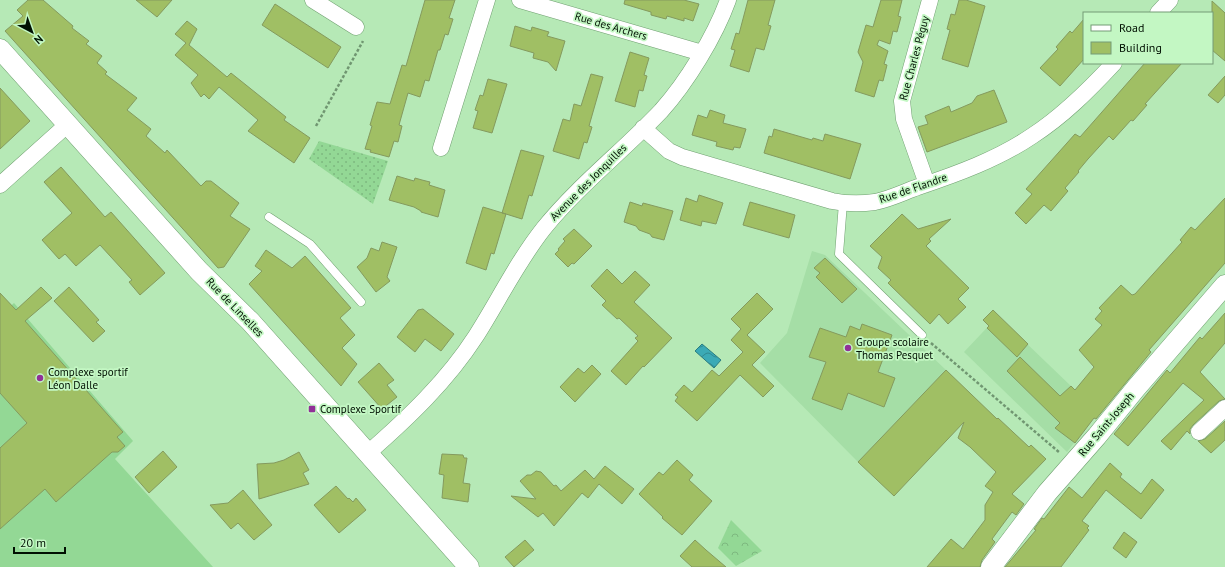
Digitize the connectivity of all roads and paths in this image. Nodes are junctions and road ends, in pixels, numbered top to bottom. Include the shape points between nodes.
1 (313, 0) edge
2 (487, 0) edge
3 (520, 0) edge
4 (728, 0) edge
5 (930, 0) edge
6 (1170, 0) edge
7 (1159, 12) edge
8 (356, 27) joint
9 (0, 49) edge
10 (702, 52) junction
11 (1113, 64) edge
12 (68, 124) junction
13 (316, 126) dead end
14 (643, 128) junction
15 (441, 148) dead end
16 (927, 184) junction
17 (0, 185) edge
18 (843, 204) junction
19 (269, 217) dead end
20 (1225, 285) edge
21 (361, 302) dead end
22 (922, 335) joint
23 (1225, 408) edge
24 (1199, 432) dead end
25 (368, 454) junction
26 (1072, 463) junction
27 (469, 567) edge
28 (991, 567) edge

1 - 8 street
2 - 15 street
3 - 10 street, Rue des Archers
4 - 10 street, Avenue des Jonquilles
5 - 16 street, Rue Charles Péguy via 902,101 904,119
6 - 7 street
8 - 13 path via 366,36
9 - 12 street, Rue de Linselles
10 - 14 street, Avenue des Jonquilles via 670,100
11 - 16 street, Rue de Flandre via 1082,97 1032,136 992,158
12 - 17 street
12 - 25 street, Rue de Linselles via 199,271 250,321
14 - 18 street, Rue de Flandre via 669,151 682,157
14 - 25 street, Avenue des Jonquilles via 559,210 526,251 459,361 414,412
16 - 18 street, Rue de Flandre via 876,202
18 - 22 lane via 839,254
19 - 21 lane via 310,244
20 - 26 street, Rue Saint-Joseph
22 - 26 path
23 - 24 street
25 - 27 street, Rue de Linselles
26 - 28 street, Rue Saint-Joseph

